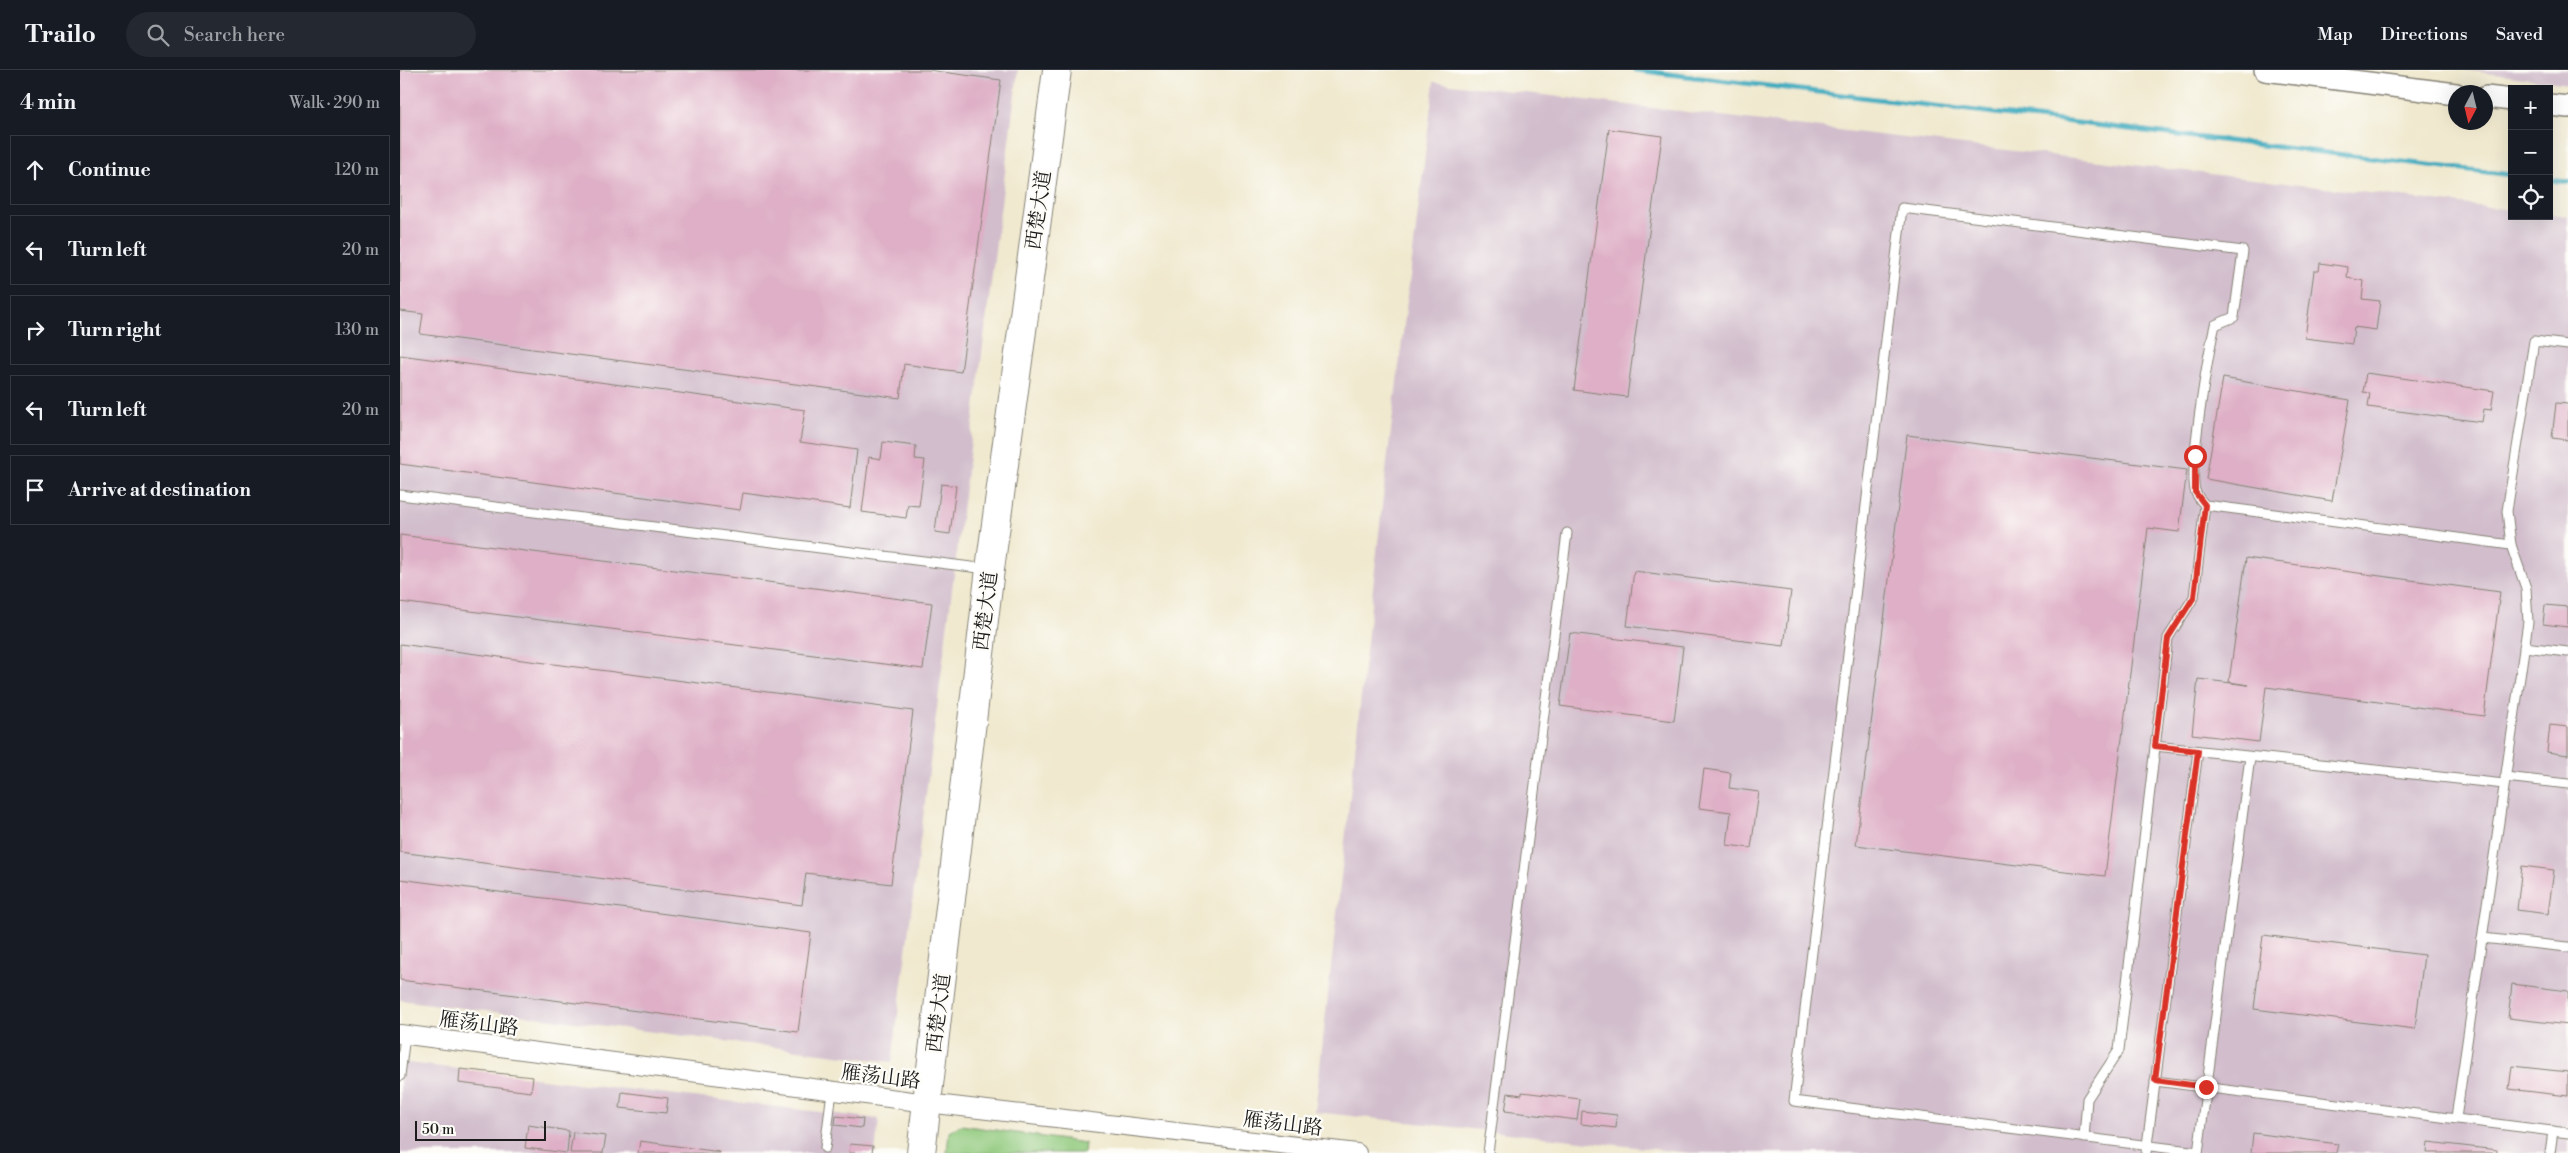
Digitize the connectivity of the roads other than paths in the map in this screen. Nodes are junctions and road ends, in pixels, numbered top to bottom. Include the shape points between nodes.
1 (1057, 70) edge
2 (2265, 70) edge
3 (2448, 93) edge
4 (2493, 98) edge
5 (2508, 100) edge
6 (2553, 105) edge
7 (2568, 107) edge
8 (2568, 346) edge
9 (400, 495) edge
10 (2205, 505) junction
11 (1566, 533) dead end
12 (2511, 545) junction
13 (990, 569) junction
14 (2524, 647) junction
15 (2568, 652) edge
16 (2155, 746) junction
17 (2198, 751) junction
18 (2250, 757) junction
19 (2505, 780) junction
20 (2568, 784) edge
21 (2482, 938) junction
22 (2568, 947) edge
23 (402, 1035) edge
24 (400, 1076) edge
25 (2155, 1080) junction
26 (2206, 1087) junction
27 (832, 1091) junction
28 (927, 1103) junction
29 (2456, 1118) junction
30 (2553, 1131) junction
31 (2568, 1133) edge
32 (2084, 1138) junction
33 (825, 1148) dead end
34 (2146, 1149) edge
35 (921, 1153) edge
36 (1356, 1153) edge
37 (1488, 1153) edge
38 (2198, 1153) edge
39 (2550, 1153) edge

1 - 13 main road, 西楚大道
2 - 3 street
4 - 5 street
6 - 7 street
8 - 12 lane via 2534,341 2507,511
9 - 13 lane
10 - 12 lane
10 - 16 lane via 2194,597 2168,638
10 - 32 lane via 2195,492 2195,456 2209,350 2215,325 2234,317 2243,251 1902,208 1794,1100
11 - 37 lane
12 - 14 lane via 2526,588 2528,622
13 - 28 main road, 西楚大道
14 - 15 lane
14 - 19 lane
16 - 17 lane
16 - 32 lane via 2119,1050 2087,1099
17 - 18 lane
17 - 25 lane
18 - 19 lane
18 - 26 lane
19 - 20 lane
19 - 21 lane
21 - 22 lane
21 - 29 lane
23 - 24 lane
23 - 27 street, 雁荡山路
25 - 26 lane
25 - 34 lane
26 - 29 lane
26 - 38 lane
27 - 28 street, 雁荡山路
27 - 33 lane
28 - 35 main road, 西楚大道
28 - 36 street, 雁荡山路
29 - 30 lane
30 - 31 lane
30 - 39 lane
32 - 34 lane
34 - 38 lane

